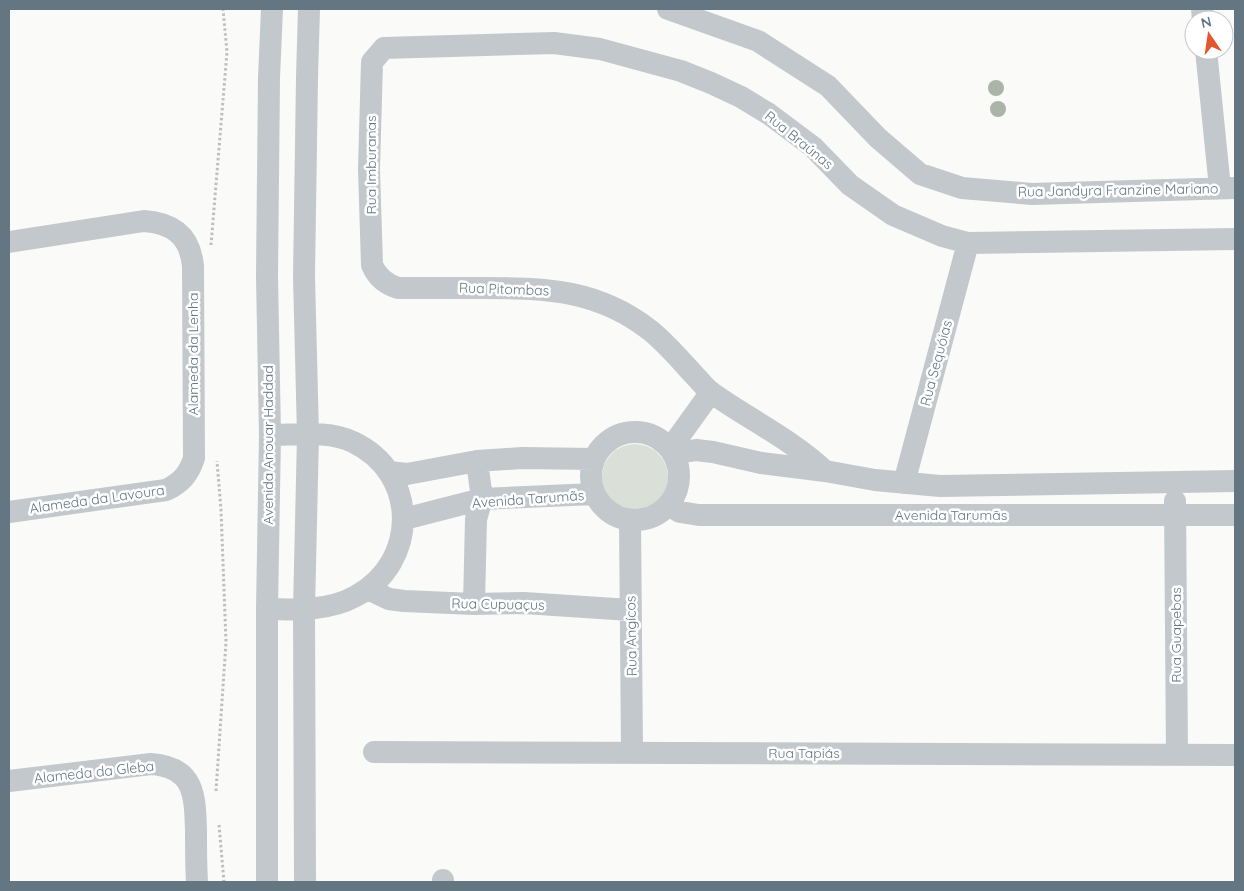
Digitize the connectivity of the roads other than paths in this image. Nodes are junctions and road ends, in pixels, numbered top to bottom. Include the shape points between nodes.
1 (272, 9) edge
2 (309, 9) edge
3 (668, 9) edge
4 (384, 48) joint
5 (1208, 60) edge
6 (1228, 188) edge
7 (1235, 239) edge
8 (9, 242) edge
9 (968, 243) junction
10 (384, 282) joint
11 (710, 392) junction
12 (270, 435) junction
13 (308, 435) junction
14 (672, 452) junction
15 (594, 458) junction
16 (477, 461) junction
17 (825, 471) junction
18 (389, 472) junction
19 (183, 479) joint
20 (1235, 481) edge
21 (1174, 482) junction
22 (904, 483) junction
23 (594, 494) junction
24 (482, 500) junction
25 (668, 505) junction
26 (9, 512) edge
27 (1175, 515) junction
28 (1235, 515) edge
29 (404, 518) junction
30 (630, 520) junction
31 (368, 589) junction
32 (474, 604) junction
33 (267, 609) junction
34 (304, 610) junction
35 (630, 610) junction
36 (374, 752) dead end
37 (632, 752) junction
38 (1177, 755) junction
39 (1235, 755) edge
40 (9, 782) edge
41 (197, 882) edge
42 (267, 882) edge
43 (305, 882) edge

1 - 12 street, Avenida Anouar Haddad via 267,276
2 - 13 street via 304,276
3 - 6 street, Rua Jandyra Franzine Mariano via 758,41 828,86 878,138 920,174 962,188 1032,194
4 - 9 street, Rua Braúnas via 554,43 600,49 681,71 726,90 769,114 812,147 850,185 893,215 942,236
4 - 10 street, Rua Imburanas via 372,62 369,170 372,264
5 - 6 street
7 - 9 street, Rua Braúnas
8 - 19 street, Alameda da Lenha via 144,221 167,225 177,231 189,247 193,266 194,458
9 - 22 street, Rua Sequóias
10 - 11 street, Rua Pitombas via 398,288 536,288 584,297 629,316 650,331
11 - 14 street
11 - 17 street, Rua Pitombas via 799,448
12 - 13 street
12 - 33 street, Avenida Anouar Haddad
13 - 18 street via 336,436 352,441 379,459
13 - 34 street
14 - 15 street via 652,435 629,432 608,441
14 - 17 street, Avenida Tarumãs via 696,450
14 - 25 street via 679,475
15 - 16 street
15 - 23 street via 591,470
16 - 18 street via 407,474
16 - 24 street
17 - 22 street, Avenida Tarumãs
18 - 29 street via 399,494
19 - 26 street, Alameda da Lavoura via 175,486 156,493
20 - 21 street, Avenida Tarumãs
21 - 22 street, Avenida Tarumãs via 940,486
21 - 27 street, Rua Guapebas
23 - 24 street, Avenida Tarumãs
23 - 30 street via 609,512
24 - 29 street, Avenida Tarumãs
24 - 32 street via 476,519
25 - 27 street, Avenida Tarumãs via 680,512 699,515
25 - 30 street via 651,517
27 - 28 street, Avenida Tarumãs
27 - 38 street, Rua Guapebas
29 - 31 street via 394,558 381,578
30 - 35 street, Rua Angícos
31 - 32 street, Rua Cupuaçus via 389,599
31 - 34 street via 339,603
32 - 35 street, Rua Cupuaçus via 524,603
33 - 34 street
33 - 42 street, Avenida Anouar Haddad
34 - 43 street
35 - 37 street, Rua Angícos
36 - 37 street, Rua Tapiás
37 - 38 street, Rua Tapiás
38 - 39 street, Rua Tapiás
40 - 41 street, Alameda da Gleba via 151,764 160,764 178,772 186,779 195,798

